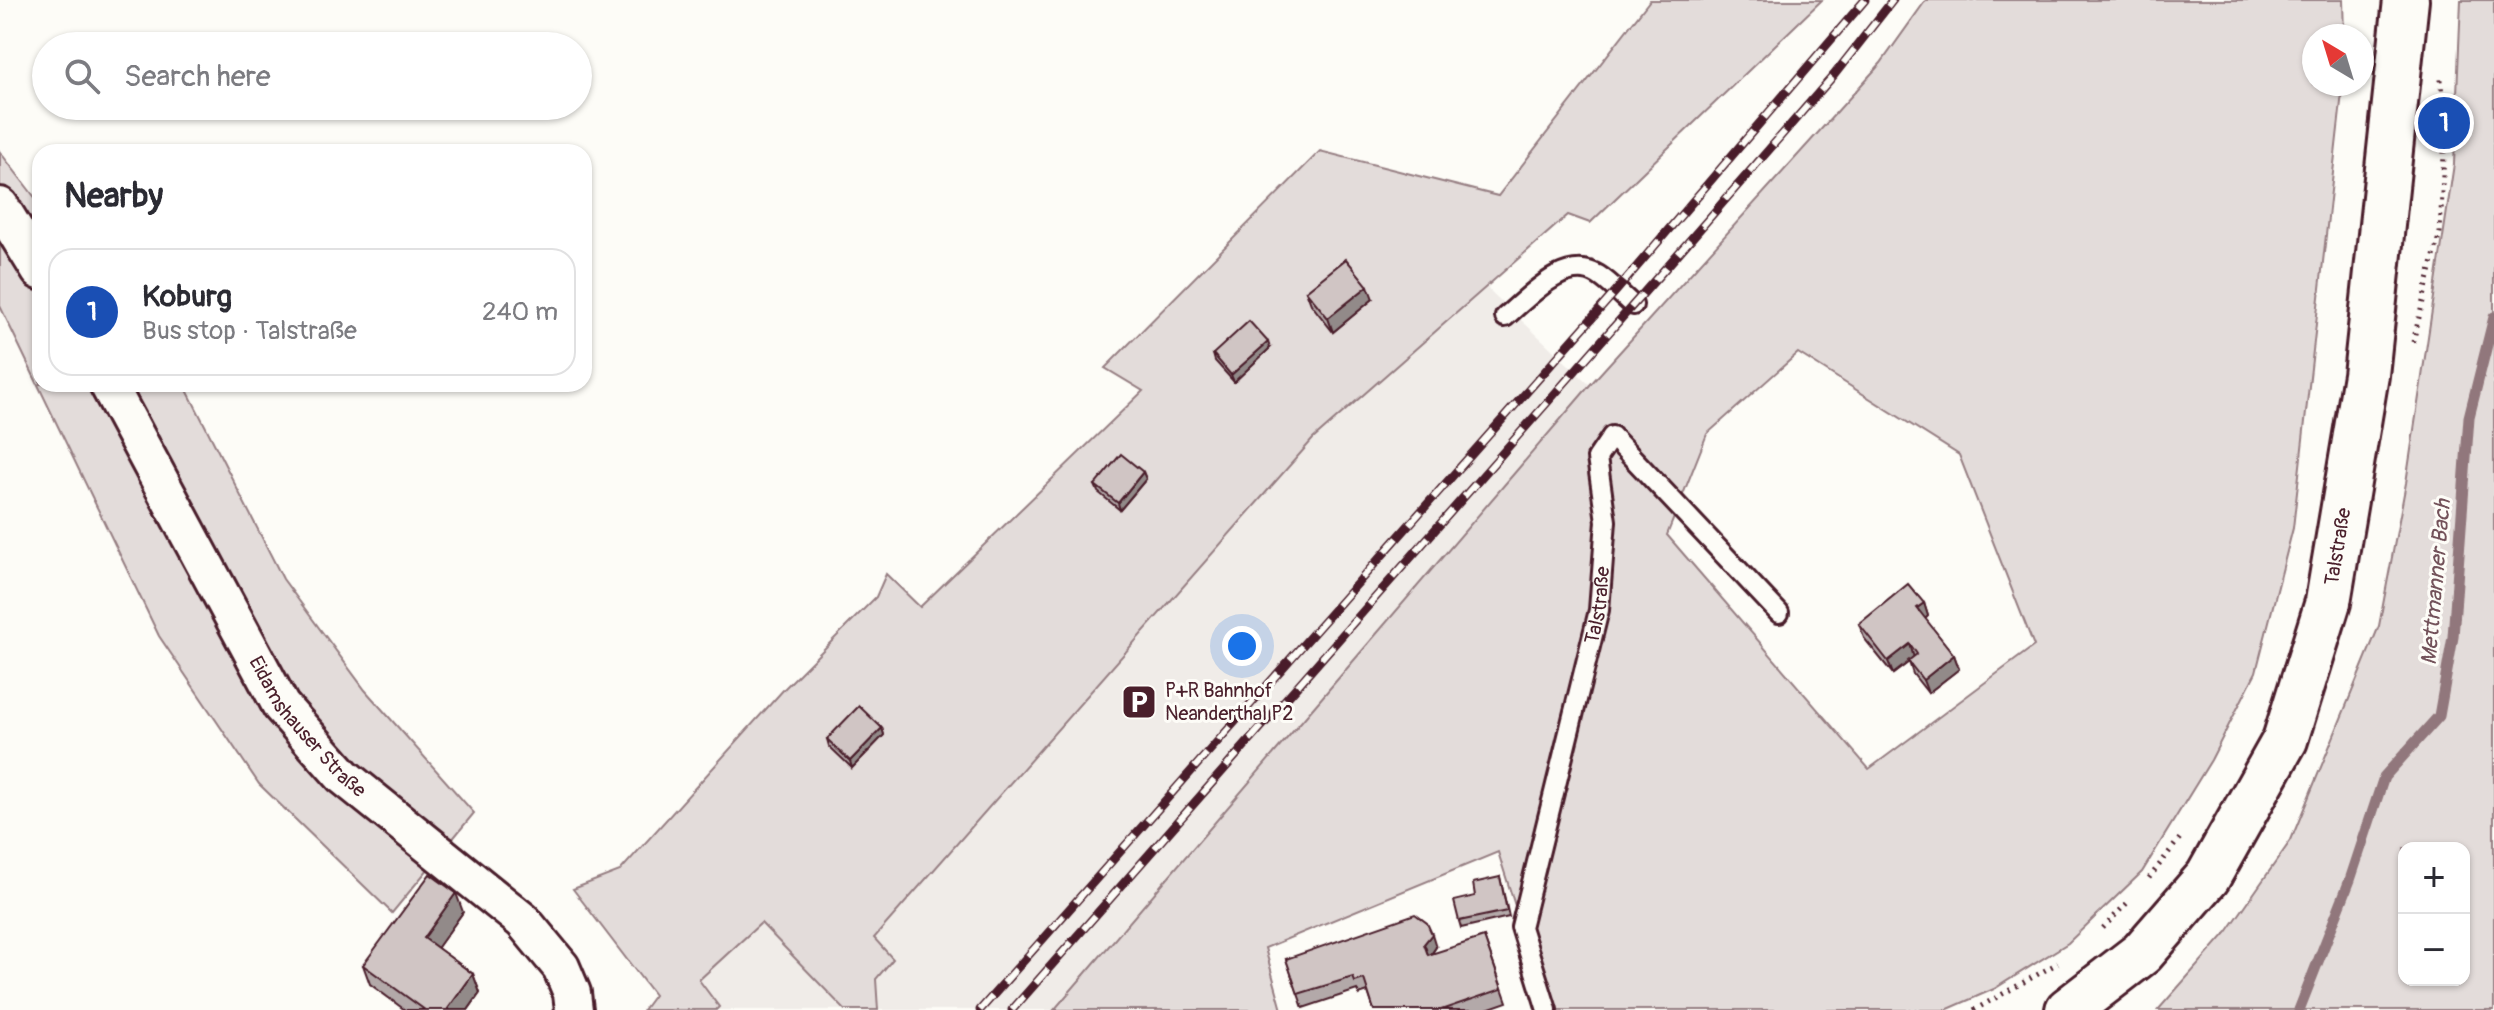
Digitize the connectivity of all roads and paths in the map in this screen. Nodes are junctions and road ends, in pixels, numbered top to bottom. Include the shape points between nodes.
1 (2406, 0) edge
2 (0, 206) edge
3 (32, 258) edge
4 (1633, 305) dead end
5 (1505, 317) dead end
6 (112, 392) edge
7 (1779, 613) dead end
8 (2184, 833) dead end
9 (2145, 884) dead end
10 (2136, 894) dead end
11 (2098, 932) dead end
12 (2067, 958) dead end
13 (574, 1010) edge
14 (1547, 1010) edge
15 (1974, 1010) edge
16 (2068, 1010) edge

1 - 16 main road, Talstraße via 2364,390 2328,602 2285,740 2208,877 2142,953
2 - 3 street
4 - 5 lane via 1598,275 1580,268 1559,274
6 - 13 street, Eidamshauser Straße via 281,706 343,776 523,921 561,967
7 - 14 lane, Talstraße via 1612,436 1597,458 1606,521 1599,610 1521,927
8 - 9 path
10 - 11 path
12 - 15 path

